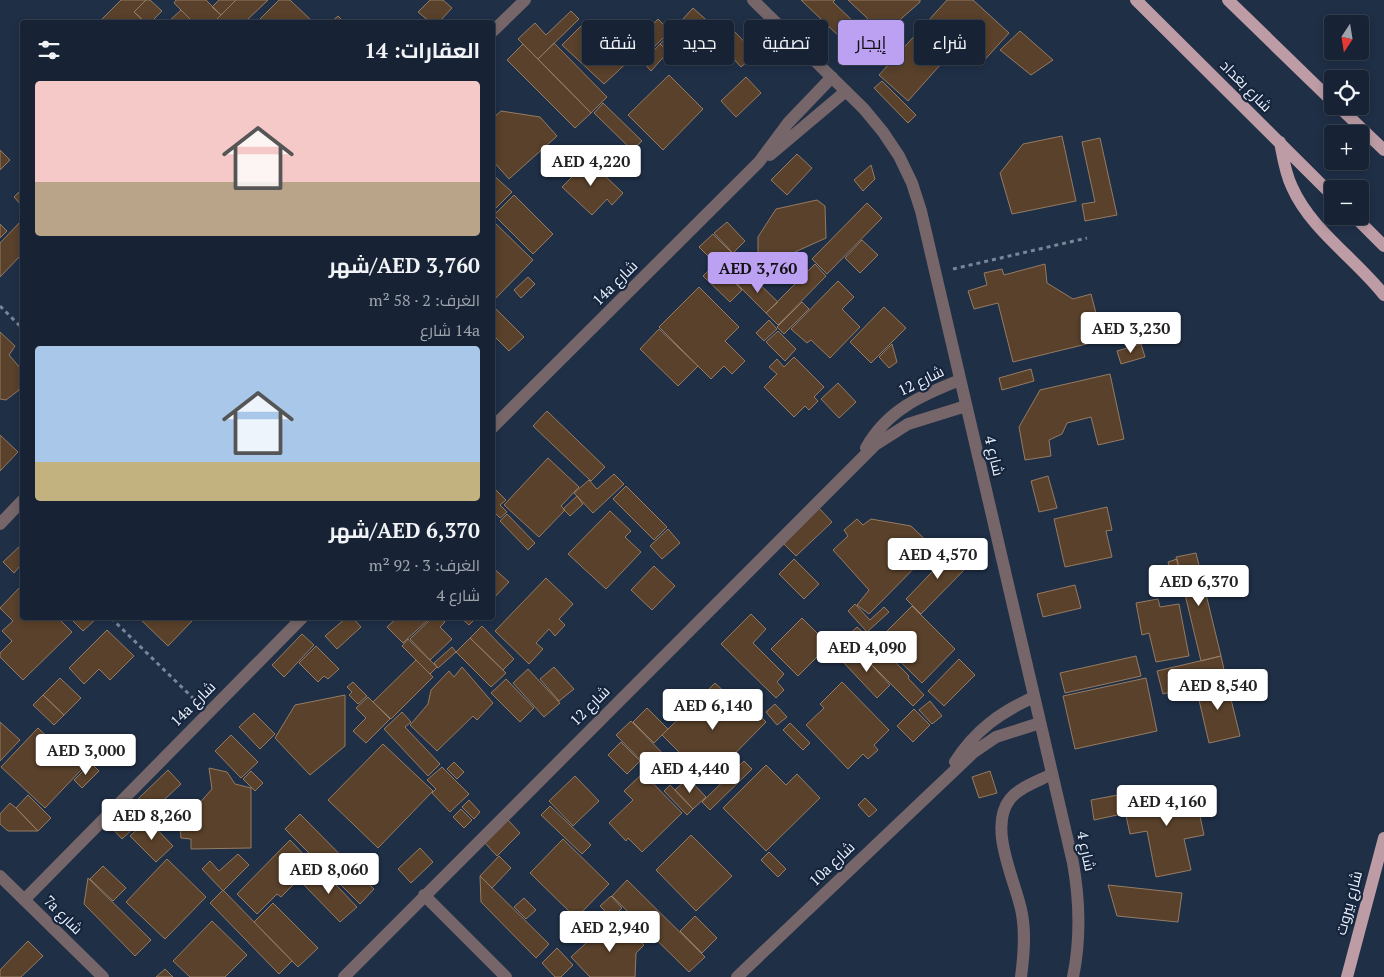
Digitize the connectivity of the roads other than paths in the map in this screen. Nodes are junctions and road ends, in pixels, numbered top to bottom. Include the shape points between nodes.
1 (525, 0) edge
2 (753, 0) edge
3 (1136, 0) edge
4 (1228, 0) edge
5 (495, 29) edge
6 (832, 77) junction
7 (846, 91) junction
8 (1324, 93) edge
9 (1347, 115) edge
10 (1280, 142) junction
11 (1383, 149) edge
12 (760, 162) junction
13 (1324, 187) edge
14 (1363, 225) edge
15 (1384, 246) edge
16 (1384, 295) edge
17 (960, 380) junction
18 (966, 406) junction
19 (495, 425) edge
20 (860, 459) junction
21 (20, 503) edge
22 (0, 524) edge
23 (300, 620) edge
24 (1034, 698) junction
25 (1040, 723) junction
26 (1052, 774) junction
27 (948, 775) junction
28 (1384, 838) edge
29 (0, 876) edge
30 (424, 895) junction
31 (24, 900) junction
32 (103, 977) edge
33 (344, 977) edge
34 (506, 977) edge
35 (737, 977) edge
36 (1021, 977) edge
37 (1073, 977) edge
38 (1347, 977) edge

1 - 5 street
2 - 6 street, شارع 4
3 - 10 main road, شارع بغداد
4 - 8 main road
6 - 7 street, شارع 4
6 - 12 street, 14a شارع via 788,124
7 - 12 street, 14a شارع via 798,134
7 - 17 street, شارع 4 via 883,132 912,183
9 - 11 main road
10 - 13 main road, شارع بغداد
10 - 16 main road via 1291,186 1303,207
12 - 19 street, 14a شارع
14 - 15 main road
17 - 18 street, شارع 4
17 - 20 street, شارع 12 via 927,393 900,409 877,431
18 - 20 street, شارع 12 via 908,424
18 - 24 street, شارع 4
20 - 30 street, شارع 12
21 - 22 street
23 - 31 street, 14a شارع
24 - 25 street, شارع 4
24 - 27 street, 10a شارع via 987,724 964,748
25 - 26 street, شارع 4
25 - 27 street, 10a شارع via 996,737
26 - 36 street via 1018,791 1001,817 1002,839 1024,931
26 - 37 street, شارع 4 via 1078,890 1079,946
27 - 35 street, 10a شارع
28 - 38 main road, شارع بيروت
29 - 31 street, 7a شارع
30 - 33 street, شارع 12
30 - 34 street
31 - 32 street, 7a شارع

